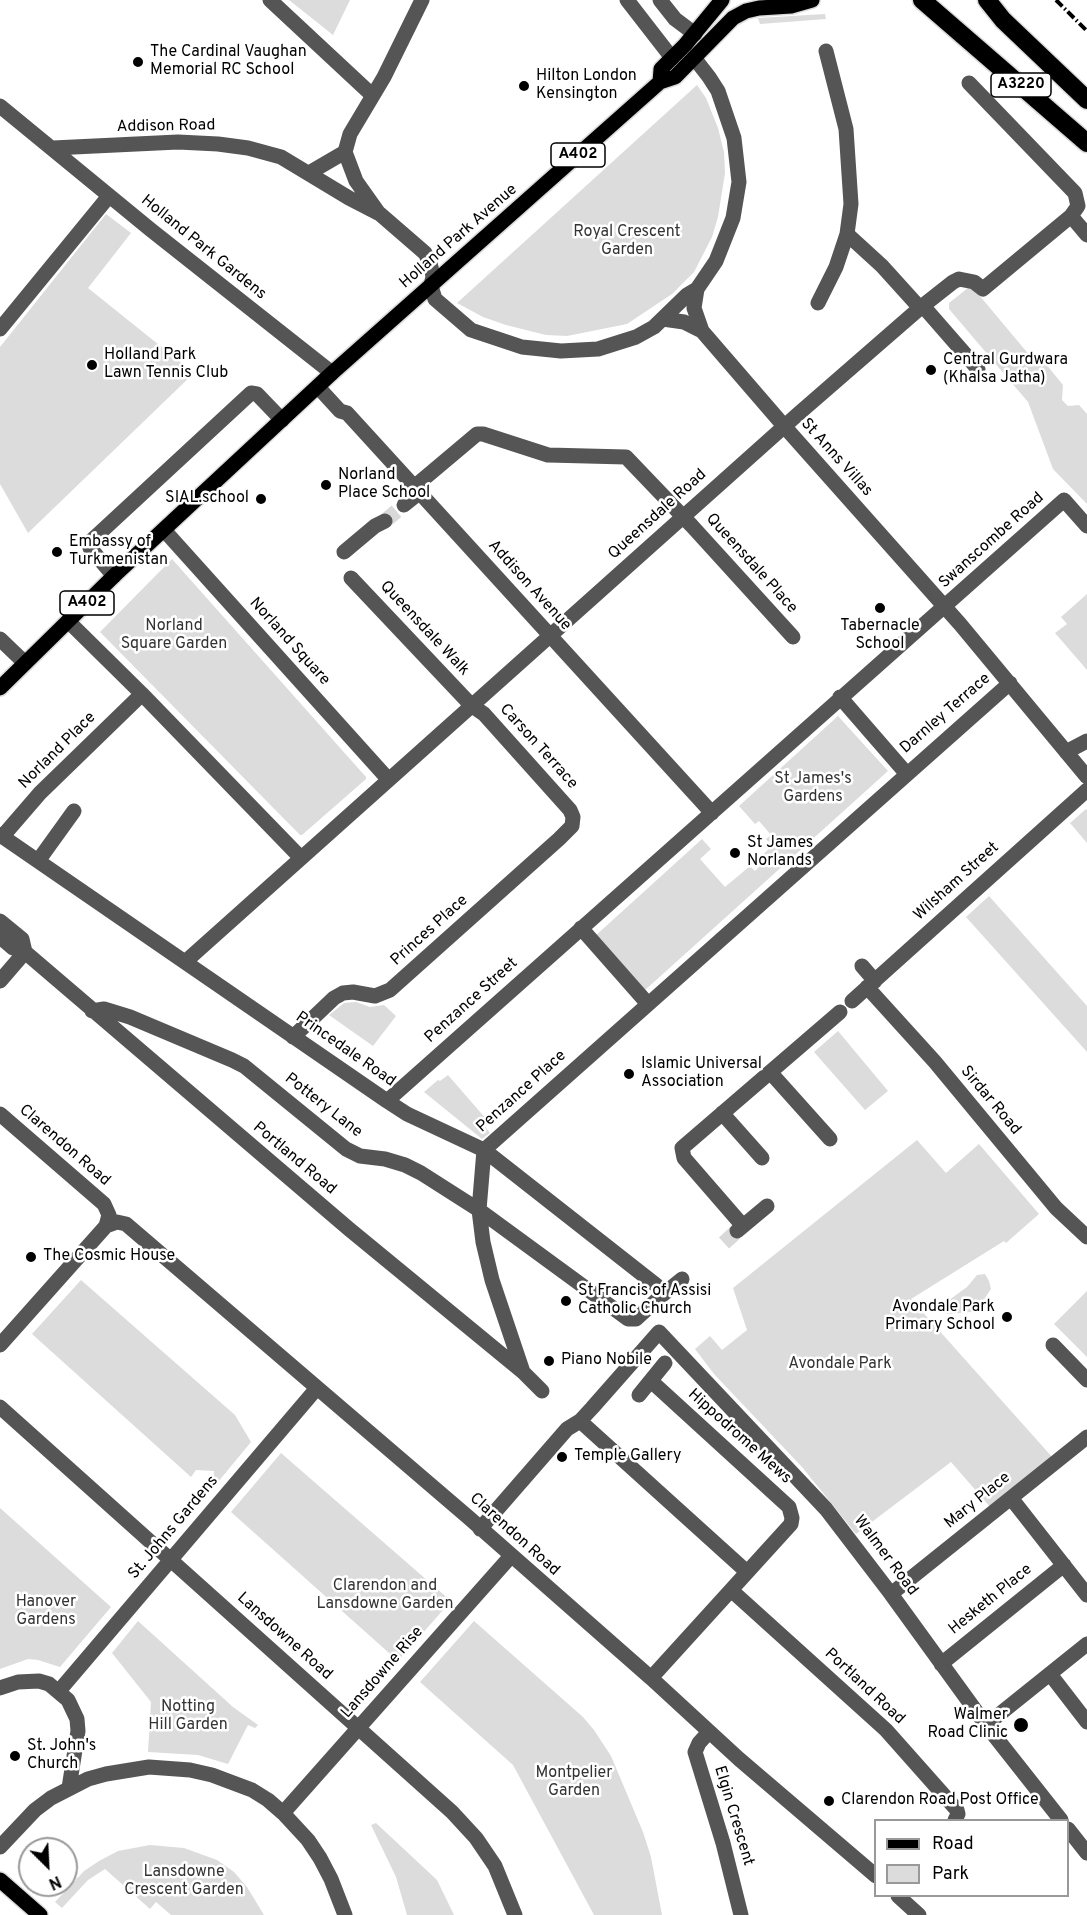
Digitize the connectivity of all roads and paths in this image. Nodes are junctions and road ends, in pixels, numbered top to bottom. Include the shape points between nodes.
1 (270, 0) edge
2 (422, 0) edge
3 (627, 0) edge
4 (660, 0) edge
5 (722, 0) edge
6 (812, 0) edge
7 (922, 0) edge
8 (987, 0) edge
9 (695, 34) junction
10 (826, 51) dead end
11 (672, 58) junction
12 (695, 59) junction
13 (660, 82) junction
14 (969, 82) dead end
15 (372, 95) junction
16 (1087, 100) edge
17 (0, 106) edge
18 (1087, 143) edge
19 (53, 148) junction
20 (345, 152) junction
21 (309, 173) junction
22 (109, 196) junction
23 (380, 214) junction
24 (1071, 216) junction
25 (847, 234) junction
26 (1087, 235) edge
27 (431, 286) junction
28 (697, 289) junction
29 (818, 303) dead end
30 (922, 307) junction
31 (663, 319) junction
32 (0, 329) edge
33 (702, 331) junction
34 (978, 369) dead end
35 (332, 374) junction
36 (318, 387) junction
37 (282, 420) junction
38 (784, 426) junction
39 (417, 490) junction
40 (404, 506) tunnel mouth
41 (682, 516) junction
42 (385, 521) tunnel mouth
43 (1087, 526) edge
44 (164, 530) junction
45 (344, 552) dead end
46 (114, 576) junction
47 (351, 578) dead end
48 (945, 607) junction
49 (68, 621) junction
50 (550, 635) junction
51 (793, 637) dead end
52 (0, 639) edge
53 (25, 663) junction
54 (1010, 682) junction
55 (0, 688) edge
56 (142, 694) junction
57 (840, 697) junction
58 (471, 705) junction
59 (1087, 741) edge
60 (1066, 752) junction
61 (906, 773) junction
62 (1087, 777) edge
63 (388, 779) junction
64 (1087, 789) edge
65 (75, 811) dead end
66 (712, 813) junction
67 (573, 817) joint
68 (1, 836) edge
69 (300, 857) junction
70 (38, 861) junction
71 (0, 921) edge
72 (581, 928) junction
73 (0, 937) edge
74 (25, 952) junction
75 (185, 962) junction
76 (862, 966) dead end
77 (0, 981) edge
78 (871, 984) junction
79 (852, 1001) dead end
80 (648, 1004) junction
81 (92, 1011) junction
82 (840, 1012) dead end
83 (293, 1036) junction
84 (770, 1072) junction
85 (387, 1101) junction
86 (722, 1113) junction
87 (0, 1114) edge
88 (830, 1139) dead end
89 (484, 1150) junction
90 (762, 1158) dead end
91 (767, 1206) dead end
92 (479, 1210) junction
93 (106, 1226) junction
94 (1087, 1237) edge
95 (682, 1279) dead end
96 (660, 1298) junction
97 (0, 1345) edge
98 (1053, 1345) dead end
99 (665, 1363) dead end
100 (523, 1372) junction
101 (1087, 1380) edge
102 (651, 1381) junction
103 (317, 1388) junction
104 (542, 1391) dead end
105 (639, 1395) dead end
106 (0, 1407) edge
107 (580, 1421) junction
108 (1087, 1437) edge
109 (1011, 1498) junction
110 (480, 1529) junction
111 (511, 1556) junction
112 (171, 1560) junction
113 (1064, 1565) junction
114 (747, 1572) junction
115 (731, 1590) junction
116 (891, 1594) junction
117 (1087, 1595) edge
118 (1087, 1644) edge
119 (941, 1664) junction
120 (1050, 1674) junction
121 (651, 1678) junction
122 (0, 1688) edge
123 (59, 1691) junction
124 (1087, 1722) edge
125 (986, 1725) junction
126 (358, 1728) junction
127 (708, 1732) junction
128 (69, 1788) junction
129 (283, 1813) junction
130 (956, 1819) edge
131 (1059, 1819) edge
132 (1069, 1830) edge
133 (0, 1847) edge
134 (1087, 1853) edge
135 (874, 1874) edge
136 (0, 1880) edge
137 (899, 1897) edge
138 (40, 1915) edge
139 (345, 1915) edge
140 (515, 1915) edge
141 (741, 1915) edge
142 (919, 1915) edge

1 - 15 street
2 - 15 street
3 - 11 street
4 - 9 street via 675,20
5 - 9 main road, Holland Park Avenue / A402
6 - 12 main road, Holland Park Avenue / A402 via 759,8 733,18
7 - 18 highway, A3220
8 - 16 highway, A3220
9 - 11 main road, Holland Park Avenue / A402
10 - 25 street via 848,143 851,189
11 - 13 main road, Holland Park Avenue / A402 via 662,69
12 - 13 main road, Holland Park Avenue / A402 via 675,77
12 - 28 street via 718,92 728,118 739,182 725,240
13 - 27 main road, Holland Park Avenue / A402
14 - 24 street via 1075,193 1078,206
15 - 20 street via 350,134
17 - 19 street
19 - 21 street, Addison Road via 218,144 281,157
19 - 22 street, Holland Park Gardens
20 - 21 street
20 - 23 street via 356,181
21 - 23 street, Addison Road
22 - 32 street
22 - 35 street, Holland Park Gardens
23 - 27 street, Addison Road via 425,253 433,276
24 - 26 street
24 - 30 street, Queensdale Road via 983,289 959,279
25 - 29 street
25 - 30 street
27 - 31 street via 435,299 471,330 522,347 578,351 618,344 636,338
27 - 35 main road, Holland Park Avenue / A402
28 - 31 street
28 - 33 street, St Anns Villas via 694,308
30 - 34 street
30 - 38 street, Queensdale Road
31 - 33 street, St Anns Villas via 684,322
33 - 38 street, St Anns Villas
35 - 36 main road, Holland Park Avenue / A402
36 - 37 main road, Holland Park Avenue / A402
36 - 39 street, Addison Avenue
37 - 44 main road, Holland Park Avenue / A402
37 - 46 street via 257,394 250,393 91,541 90,548
38 - 41 street, Queensdale Road
38 - 48 street, St Anns Villas
39 - 40 street
39 - 41 street, Queensdale Place via 472,437 483,434 548,455 626,457
39 - 50 street, Addison Avenue
41 - 50 street, Queensdale Road
41 - 51 street, Queensdale Place
42 - 45 street
43 - 48 street, Swanscombe Road via 1064,500
44 - 46 main road, Holland Park Avenue / A402
44 - 63 street, Norland Square
46 - 49 main road, Holland Park Avenue / A402
47 - 58 street, Queensdale Walk
48 - 54 street, St Anns Villas
48 - 57 street
49 - 53 main road, Holland Park Avenue / A402
49 - 56 street
50 - 58 street, Queensdale Road
50 - 66 street, Addison Avenue
52 - 53 street
53 - 55 main road, Holland Park Avenue / A402
54 - 60 street, St Anns Villas
54 - 61 street, Darnley Terrace
56 - 68 street, Norland Place
56 - 69 street
57 - 61 street
57 - 66 street
58 - 63 street, Queensdale Road
58 - 67 street, Carson Terrace via 537,772
59 - 60 street
60 - 62 street, St Anns Villas
61 - 80 street
63 - 69 street
64 - 78 street, Wilsham Street
65 - 70 street
66 - 72 street
67 - 83 street, Princes Place via 572,826 559,839 390,990 375,996 343,993
68 - 70 street, Princedale Road
69 - 75 street
70 - 75 street, Princedale Road
71 - 74 street, Portland Road via 22,939
72 - 80 street
72 - 85 street, Penzance Street
73 - 74 street, Portland Road
74 - 77 street
74 - 81 street, Portland Road
75 - 83 street, Princedale Road
76 - 78 street, Sirdar Road
78 - 79 street, Wilsham Street
78 - 94 street, Sirdar Road via 1044,1194
80 - 89 street, Penzance Place
81 - 92 street, Pottery Lane via 104,1009 130,1017 244,1066 346,1149 360,1156 405,1165
81 - 100 street, Portland Road
82 - 84 street
83 - 85 street, Princedale Road
84 - 86 street
84 - 88 street
85 - 89 street, Princedale Road
86 - 90 street
86 - 91 street via 682,1148 684,1158 739,1229
87 - 93 street, Clarendon Road via 104,1204 109,1215
89 - 92 street, Penzance Place
89 - 96 street, Princedale Road via 656,1285
92 - 96 street, Pottery Lane via 628,1319 643,1315
92 - 100 street, Penzance Place via 487,1261
93 - 97 street
93 - 103 street, Clarendon Road via 126,1224
95 - 96 street
98 - 101 street
99 - 102 street
100 - 104 street, Portland Road
102 - 105 street
102 - 114 street, Hippodrome Mews via 789,1507 791,1524
103 - 110 street, Clarendon Road
103 - 112 street, St. Johns Gardens
106 - 112 street, Lansdowne Road
107 - 110 street via 567,1429
107 - 114 street
107 - 116 street, Walmer Road via 659,1332 826,1509
108 - 109 street, Mary Place
109 - 113 street
109 - 116 street, Mary Place
110 - 111 street, Clarendon Road
111 - 121 street, Clarendon Road
111 - 126 street, Lansdowne Rise
112 - 123 street, St. Johns Gardens
112 - 126 street, Lansdowne Road
113 - 117 street
113 - 119 street, Hesketh Place
114 - 115 street
115 - 121 street
115 - 130 street, Portland Road via 886,1730 957,1810
116 - 119 street, Walmer Road
118 - 120 street
119 - 125 street, Walmer Road
120 - 124 street
120 - 125 street
121 - 127 street, Clarendon Road
122 - 123 street via 39,1681
123 - 128 street via 77,1719 78,1745
125 - 131 street, Walmer Road
126 - 129 street, Lansdowne Rise
126 - 140 street, Lansdowne Road via 476,1838 495,1866
127 - 135 street, Clarendon Road
127 - 141 street, Elgin Crescent via 696,1748 696,1756
128 - 129 street via 88,1779 148,1767 190,1770 252,1790
128 - 133 street via 35,1810
129 - 139 street via 320,1857
132 - 134 street
136 - 138 main road
137 - 142 street

